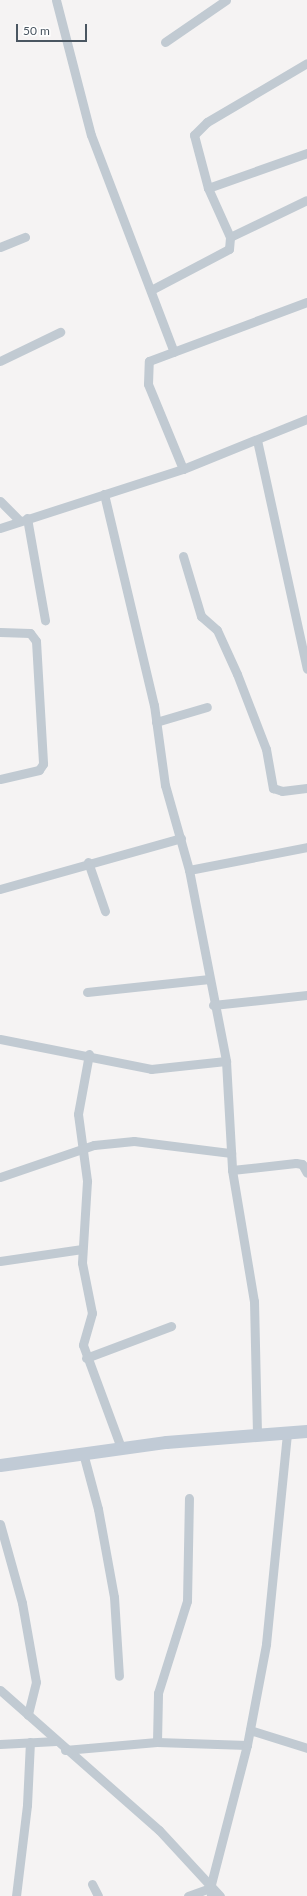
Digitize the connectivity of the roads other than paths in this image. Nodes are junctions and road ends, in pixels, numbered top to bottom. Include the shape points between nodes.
1 (56, 0) edge
2 (226, 0) edge
3 (165, 42) dead end
4 (307, 63) edge
5 (307, 153) edge
6 (208, 188) junction
7 (307, 200) edge
8 (25, 237) dead end
9 (230, 237) junction
10 (0, 247) edge
11 (151, 290) junction
12 (307, 302) edge
13 (60, 332) dead end
14 (174, 352) junction
15 (0, 361) edge
16 (307, 419) edge
17 (256, 440) junction
18 (183, 469) junction
19 (104, 494) junction
20 (0, 501) edge
21 (23, 519) junction
22 (0, 528) edge
23 (183, 556) dead end
24 (45, 620) dead end
25 (0, 632) edge
26 (307, 669) edge
27 (207, 707) dead end
28 (156, 722) junction
29 (0, 779) edge
30 (307, 788) edge
31 (181, 838) junction
32 (307, 847) edge
33 (88, 862) junction
34 (189, 870) junction
35 (0, 889) edge
36 (105, 911) dead end
37 (209, 979) junction
38 (87, 992) dead end
39 (307, 995) edge
40 (213, 1005) junction
41 (0, 1039) edge
42 (89, 1054) junction
43 (226, 1061) junction
44 (82, 1148) junction
45 (231, 1153) junction
46 (232, 1170) junction
47 (307, 1173) edge
48 (0, 1177) edge
49 (82, 1248) junction
50 (0, 1261) edge
51 (171, 1326) dead end
52 (86, 1358) junction
53 (307, 1431) edge
54 (287, 1432) junction
55 (256, 1433) junction
56 (121, 1448) junction
57 (83, 1453) junction
58 (0, 1465) edge
59 (189, 1498) dead end
60 (0, 1524) edge
61 (119, 1676) dead end
62 (0, 1690) edge
63 (28, 1716) junction
64 (250, 1730) junction
65 (56, 1741) junction
66 (30, 1742) junction
67 (157, 1742) junction
68 (0, 1744) edge
69 (247, 1746) junction
70 (307, 1748) edge
71 (65, 1750) junction
72 (92, 1884) dead end
73 (210, 1892) edge
74 (16, 1896) edge
75 (98, 1896) edge
76 (188, 1896) edge
77 (220, 1896) edge

1 - 11 street via 83,114
2 - 3 street
4 - 6 street via 199,128 194,144
5 - 6 street
6 - 9 street
7 - 9 street
8 - 10 street
9 - 11 street via 229,249 222,255
11 - 14 street
12 - 14 street
13 - 15 street
14 - 18 street via 149,361 146,371
16 - 17 street
17 - 18 street
17 - 26 street
18 - 19 street
19 - 21 street
19 - 28 street
20 - 21 street
21 - 22 street
21 - 24 street
23 - 30 street via 201,616 217,630 237,674 266,749 274,788 282,791
25 - 29 street via 30,633 36,640 43,764 39,770
27 - 28 street
28 - 31 street via 164,785
31 - 33 street
31 - 34 street
32 - 34 street
33 - 35 street
33 - 36 street
34 - 37 street
37 - 38 street
37 - 40 street
39 - 40 street
40 - 43 street
41 - 42 street
42 - 43 street via 151,1069
42 - 44 street via 79,1094
43 - 45 street via 231,1110
44 - 45 street via 134,1141
44 - 48 street
44 - 49 street via 88,1196
45 - 46 street
46 - 47 street via 296,1163 302,1164
46 - 55 street via 254,1301
49 - 50 street
49 - 52 street via 92,1313 83,1341
51 - 52 street
52 - 56 street
53 - 54 street
54 - 55 street
54 - 64 street via 266,1644
55 - 56 street
56 - 57 street
57 - 58 street
57 - 61 street via 98,1509 114,1597
59 - 67 street via 187,1601 158,1693
60 - 63 street via 22,1604 36,1682
62 - 63 street
63 - 65 street
64 - 69 street
64 - 70 street
65 - 66 street
65 - 71 street
66 - 68 street
66 - 74 street
67 - 69 street
67 - 71 street
69 - 73 street
71 - 73 street via 160,1830
72 - 75 street
73 - 76 street
73 - 77 street

